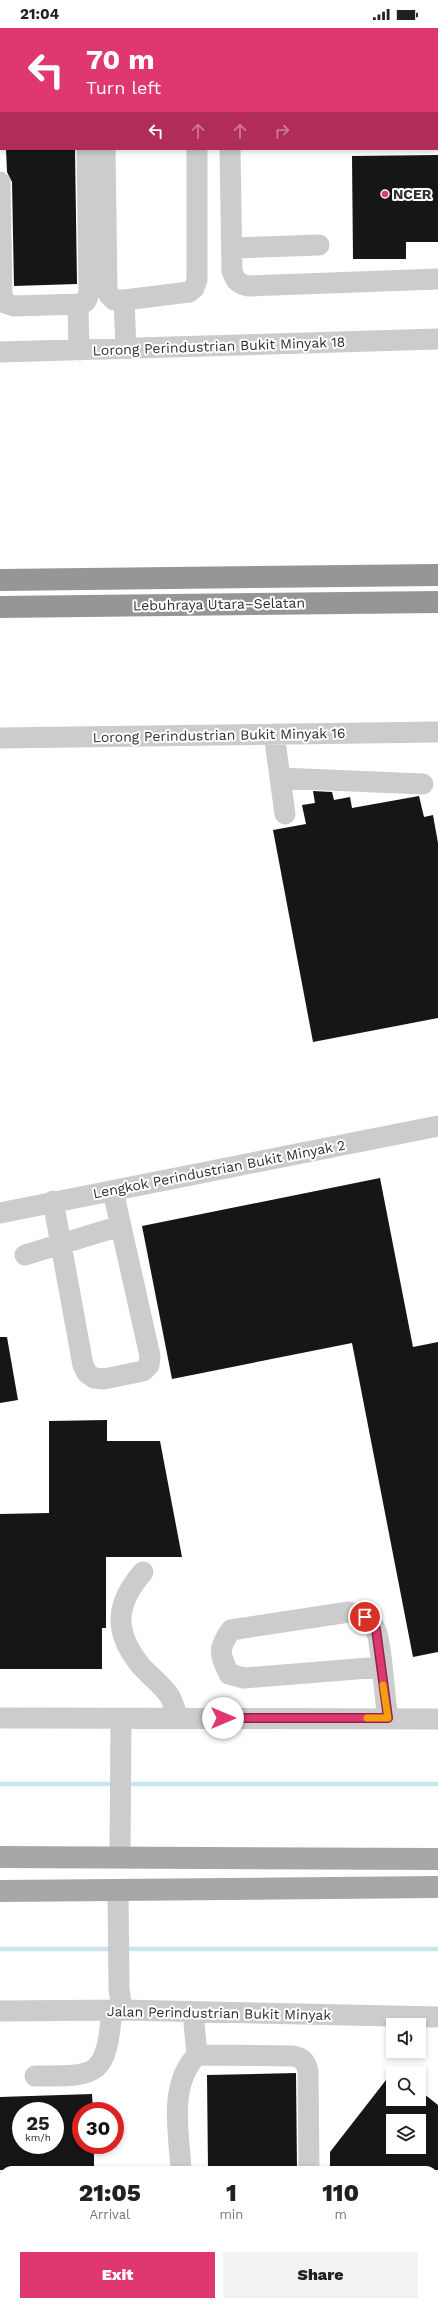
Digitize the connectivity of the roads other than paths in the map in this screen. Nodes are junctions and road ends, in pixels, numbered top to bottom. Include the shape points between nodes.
1 (87, 150) edge
2 (105, 150) edge
3 (197, 150) edge
4 (230, 150) edge
5 (0, 182) edge
6 (320, 245) dead end
7 (232, 248) junction
8 (438, 279) edge
9 (124, 300) junction
10 (78, 305) junction
11 (438, 339) edge
12 (126, 348) junction
13 (79, 351) junction
14 (0, 352) edge
15 (438, 575) edge
16 (0, 580) edge
17 (438, 602) edge
18 (0, 607) edge
19 (438, 732) edge
20 (274, 734) junction
21 (0, 738) edge
22 (280, 778) junction
23 (423, 784) dead end
24 (285, 814) dead end
25 (438, 1126) edge
26 (113, 1191) junction
27 (53, 1201) junction
28 (0, 1212) edge
29 (120, 1226) junction
30 (61, 1244) junction
31 (25, 1255) dead end
32 (143, 1572) dead end
33 (381, 1667) junction
34 (0, 1718) edge
35 (178, 1718) junction
36 (388, 1718) junction
37 (438, 1718) edge
38 (121, 1726) junction
39 (120, 1849) junction
40 (0, 1858) edge
41 (438, 1858) edge
42 (438, 1887) edge
43 (0, 1891) edge
44 (119, 1900) junction
45 (117, 2010) junction
46 (0, 2011) edge
47 (193, 2012) junction
48 (438, 2017) edge
49 (197, 2055) junction
50 (35, 2076) dead end
51 (181, 2166) edge
52 (309, 2166) edge

1 - 10 street via 89,293 86,301
2 - 9 street via 107,289 114,300
3 - 9 street via 197,280 194,288 189,292
4 - 7 street
5 - 10 street via 5,303 14,306
6 - 7 street
7 - 8 street via 234,278 240,284 248,286
9 - 12 street
10 - 13 street
11 - 12 street, Lorong Perindustrian Bukit Minyak 18
12 - 13 street, Lorong Perindustrian Bukit Minyak 18
13 - 14 street, Lorong Perindustrian Bukit Minyak 18
15 - 16 highway, Lebuhraya Utara–Selatan
17 - 18 highway, Lebuhraya Utara–Selatan
19 - 20 street, Lorong Perindustrian Bukit Minyak 16
20 - 21 street, Lorong Perindustrian Bukit Minyak 16
20 - 22 street
22 - 23 street
22 - 24 street
25 - 26 street, Lengkok Perindustrian Bukit Minyak 2
26 - 27 street, Lengkok Perindustrian Bukit Minyak 2
26 - 29 street
27 - 28 street, Lengkok Perindustrian Bukit Minyak 2
27 - 30 street
29 - 30 street
29 - 30 street via 150,1356 149,1365 143,1371 104,1380 87,1373 83,1365
30 - 31 street
32 - 35 street via 129,1588 122,1603 121,1623 127,1646 141,1666 169,1695
33 - 33 street via 376,1629 365,1617 349,1612 232,1630 222,1642 221,1658 229,1674 244,1678
33 - 36 street
34 - 38 street
35 - 36 street
35 - 38 street
36 - 37 street
38 - 39 street
39 - 40 main road
39 - 41 main road
42 - 44 main road
43 - 44 main road
44 - 45 street
45 - 46 street, Jalan Perindustrian Bukit Minyak
45 - 47 street, Jalan Perindustrian Bukit Minyak
45 - 50 street via 104,2058 92,2071 78,2076
47 - 48 street, Jalan Perindustrian Bukit Minyak
47 - 49 street
49 - 51 street via 187,2065 178,2093
49 - 52 street via 301,2058 306,2063 308,2071

